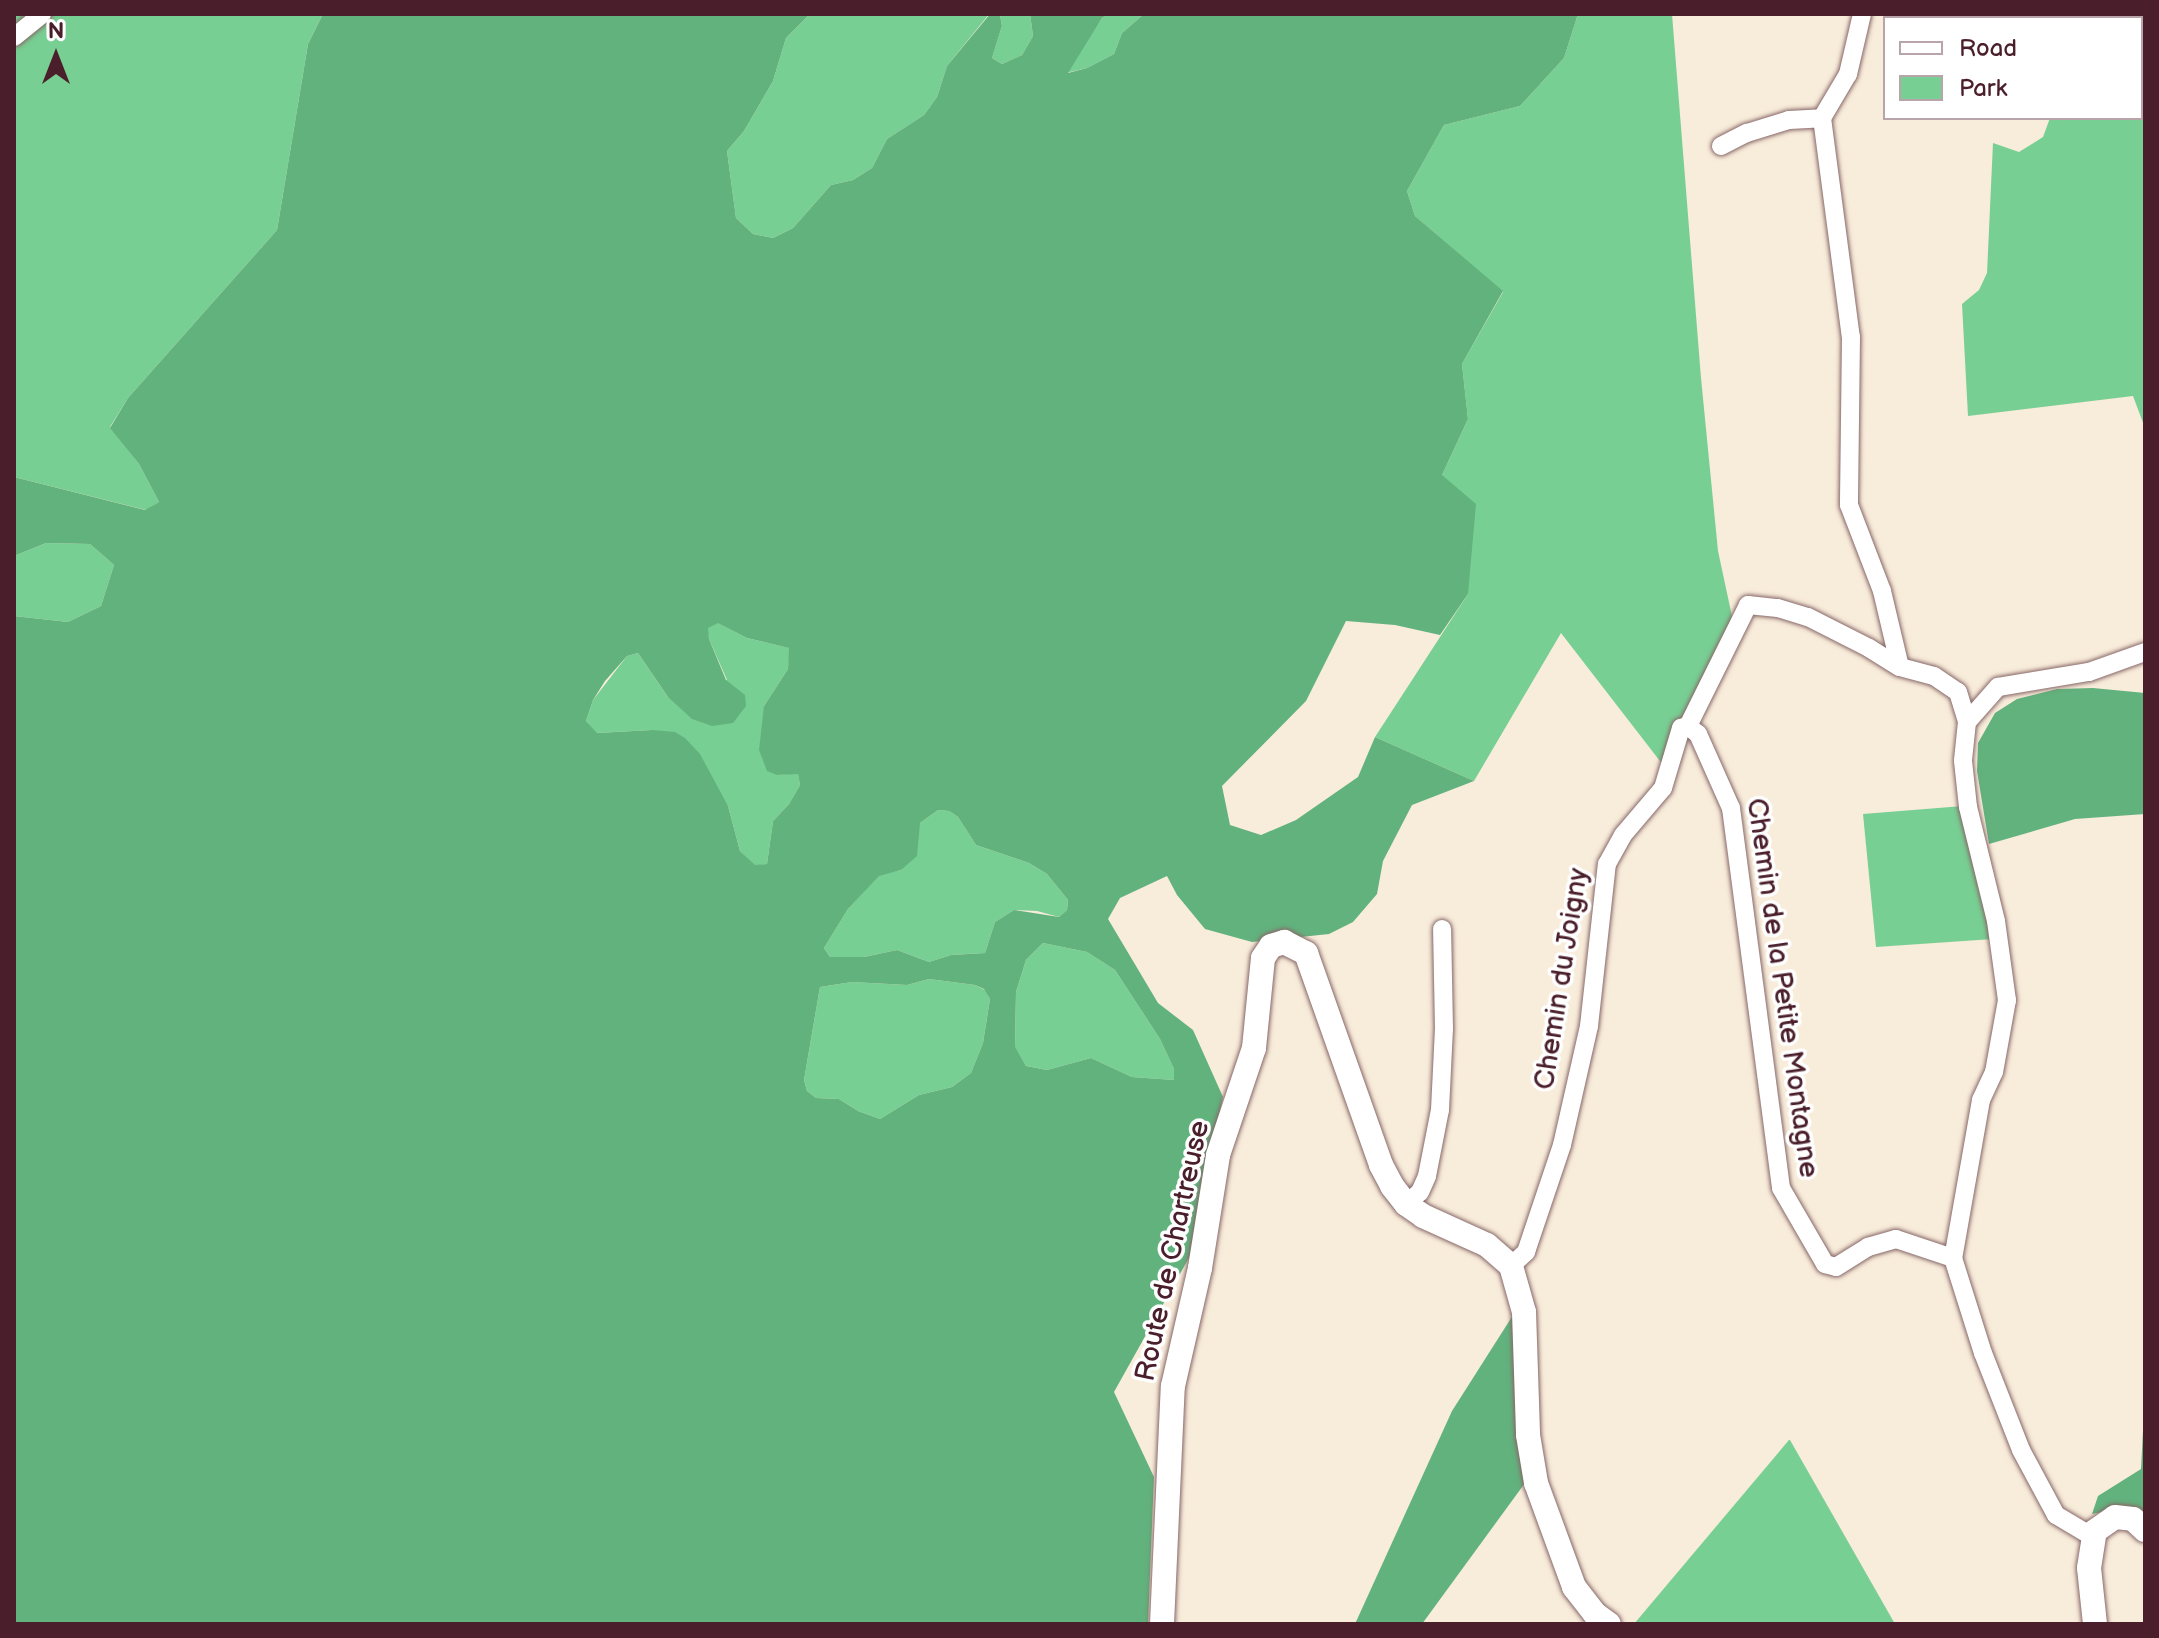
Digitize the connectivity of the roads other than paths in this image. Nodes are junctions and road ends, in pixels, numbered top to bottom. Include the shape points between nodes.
1 (42, 14) edge
2 (1862, 14) edge
3 (14, 37) edge
4 (1822, 118) junction
5 (1721, 146) dead end
6 (2145, 652) edge
7 (1900, 667) junction
8 (1967, 722) junction
9 (1688, 726) junction
10 (1442, 929) dead end
11 (1406, 1204) junction
12 (1953, 1258) junction
13 (1511, 1266) junction
14 (2145, 1530) edge
15 (2093, 1537) junction
16 (1162, 1624) edge
17 (1609, 1624) edge
18 (2095, 1624) edge

1 - 3 street
2 - 4 street via 1848,74
4 - 5 street via 1789,120
4 - 7 street via 1851,337 1849,505 1882,591
6 - 8 street via 2089,672 1998,687
7 - 8 street, Chemin du Joigny via 1934,676 1958,692
7 - 9 street, Chemin du Joigny via 1808,617 1748,605
8 - 12 street via 1963,761 1968,807 1996,921 2007,1000 1994,1072 1981,1100
9 - 12 street, Chemin de la Petite Montagne via 1698,734 1731,808 1781,1188 1825,1264 1836,1267 1868,1247 1896,1239
9 - 13 street, Chemin du Joigny via 1681,728 1663,788 1623,835 1607,864 1589,1026 1562,1145 1526,1252
10 - 11 street via 1440,1110 1427,1176
11 - 13 street, Route de Chartreuse via 1487,1245
11 - 16 street, Route de Chartreuse via 1381,1165 1306,953 1293,943 1276,943 1263,958 1254,1048 1218,1155 1173,1386
12 - 15 street via 2021,1450 2056,1515
13 - 17 street via 1524,1312 1528,1435 1536,1483 1574,1587
14 - 15 street via 2133,1519 2115,1517 2100,1525
15 - 18 street via 2089,1568

